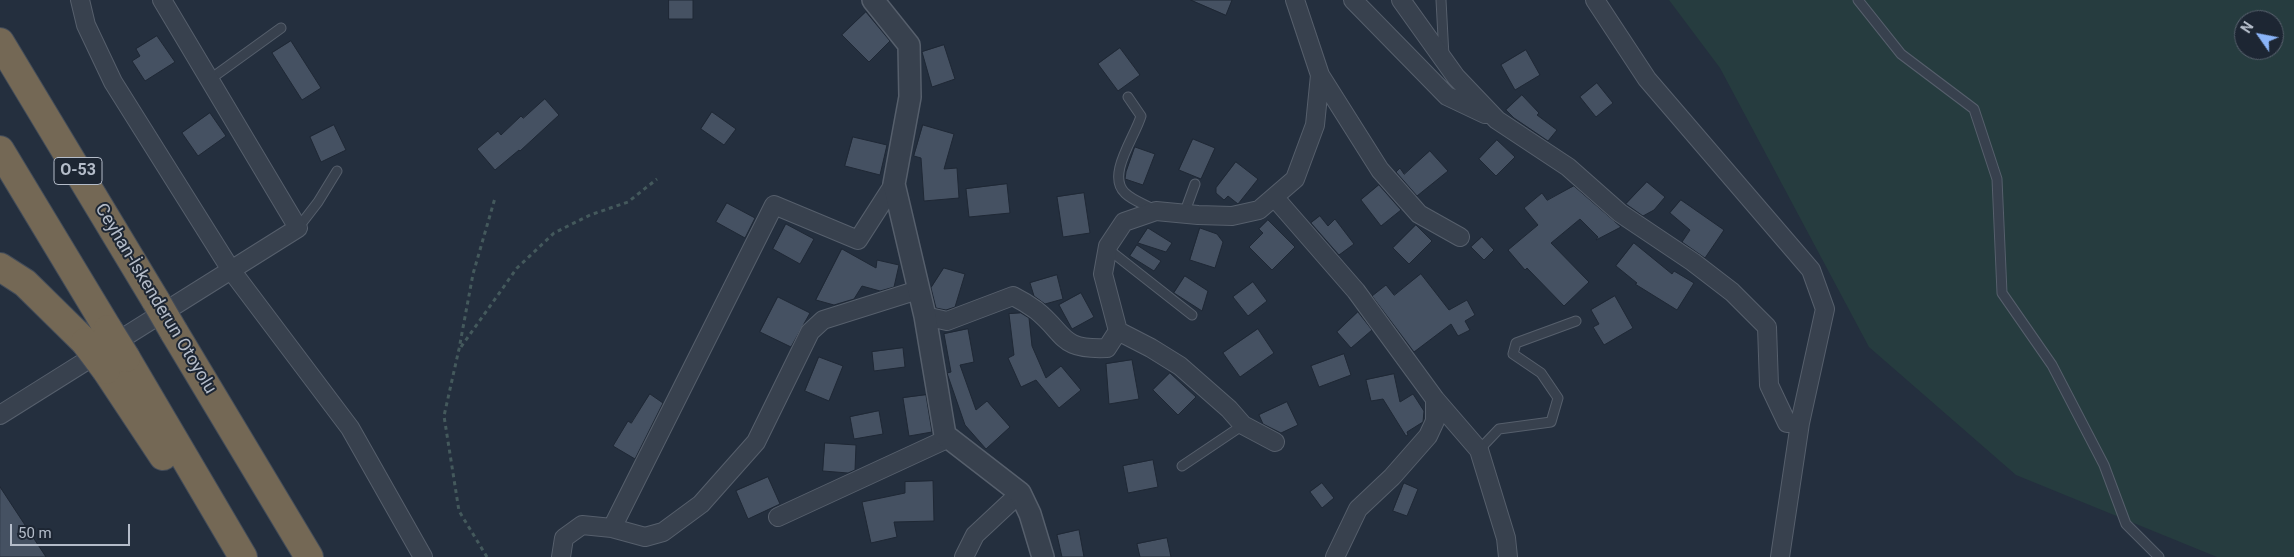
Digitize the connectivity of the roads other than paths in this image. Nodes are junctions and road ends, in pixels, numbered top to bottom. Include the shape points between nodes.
1 (80, 0) edge
2 (162, 0) edge
3 (873, 0) edge
4 (1294, 0) edge
5 (1353, 0) edge
6 (1401, 0) edge
7 (1441, 0) edge
8 (1595, 0) edge
9 (1858, 0) edge
10 (281, 28) dead end
11 (0, 42) edge
12 (1444, 61) junction
13 (1320, 75) junction
14 (209, 80) junction
15 (1128, 97) dead end
16 (1497, 120) junction
17 (0, 150) edge
18 (338, 171) dead end
19 (894, 184) junction
20 (1195, 184) dead end
21 (1274, 198) junction
22 (1156, 211) junction
23 (1184, 214) junction
24 (298, 228) junction
25 (1460, 237) dead end
26 (1108, 249) junction
27 (0, 267) edge
28 (231, 270) junction
29 (918, 290) junction
30 (1192, 315) dead end
31 (924, 316) junction
32 (1576, 321) dead end
33 (1118, 331) junction
34 (96, 336) junction
35 (116, 364) junction
36 (1435, 399) junction
37 (0, 415) edge
38 (1800, 423) junction
39 (1243, 424) junction
40 (949, 438) junction
41 (1275, 442) dead end
42 (1479, 450) junction
43 (1182, 466) dead end
44 (1020, 493) junction
45 (778, 518) dead end
46 (612, 528) junction
47 (229, 557) edge
48 (243, 557) edge
49 (310, 557) edge
50 (423, 557) edge
51 (561, 557) edge
52 (964, 557) edge
53 (1043, 557) edge
54 (1335, 557) edge
55 (1508, 557) edge
56 (1780, 557) edge
57 (2159, 557) edge

1 - 28 street via 86,26 113,82
2 - 14 street
3 - 19 street via 909,45 910,97
4 - 13 street
5 - 16 street via 1447,96
6 - 12 street
7 - 12 lane
8 - 38 street via 1646,78 1811,270 1825,309
9 - 57 lane via 1901,54 1974,109 1997,179 2002,293 2052,365 2104,465 2126,524
10 - 14 lane
11 - 49 highway, Ceyhan-İskenderun Otoyolu / O-53, bridge
12 - 16 street
13 - 21 street via 1315,125 1295,179
13 - 25 street via 1380,170 1419,214
14 - 24 street
15 - 22 lane via 1141,116 1120,167 1120,187
16 - 38 street via 1568,166 1620,213 1732,292 1767,327 1769,385 1787,423
17 - 34 highway
18 - 24 lane
19 - 29 street
19 - 46 street via 858,240 774,205
20 - 23 lane
21 - 23 street via 1259,210 1232,216
21 - 36 street via 1356,291
22 - 23 street
22 - 26 street via 1124,222
24 - 28 street
26 - 30 lane
26 - 33 street via 1103,274
27 - 34 highway
28 - 37 street
28 - 50 street via 350,428
29 - 31 street
29 - 46 street via 823,320 810,332 756,442 701,504 663,532 645,537
31 - 33 street via 947,321 1013,296 1036,311 1067,343 1088,349 1107,348
31 - 40 street via 945,435
32 - 42 lane via 1516,343 1513,354 1541,373 1558,398 1551,422 1499,429
33 - 39 street via 1180,366
34 - 35 highway, bridge
35 - 47 highway
35 - 48 highway
36 - 42 street
36 - 54 street via 1435,421 1428,436 1358,509
38 - 56 street
39 - 41 street
39 - 43 lane
40 - 44 street
40 - 45 street
42 - 55 street via 1506,538
44 - 52 street via 975,535
44 - 53 street
46 - 51 street via 582,525 564,538

